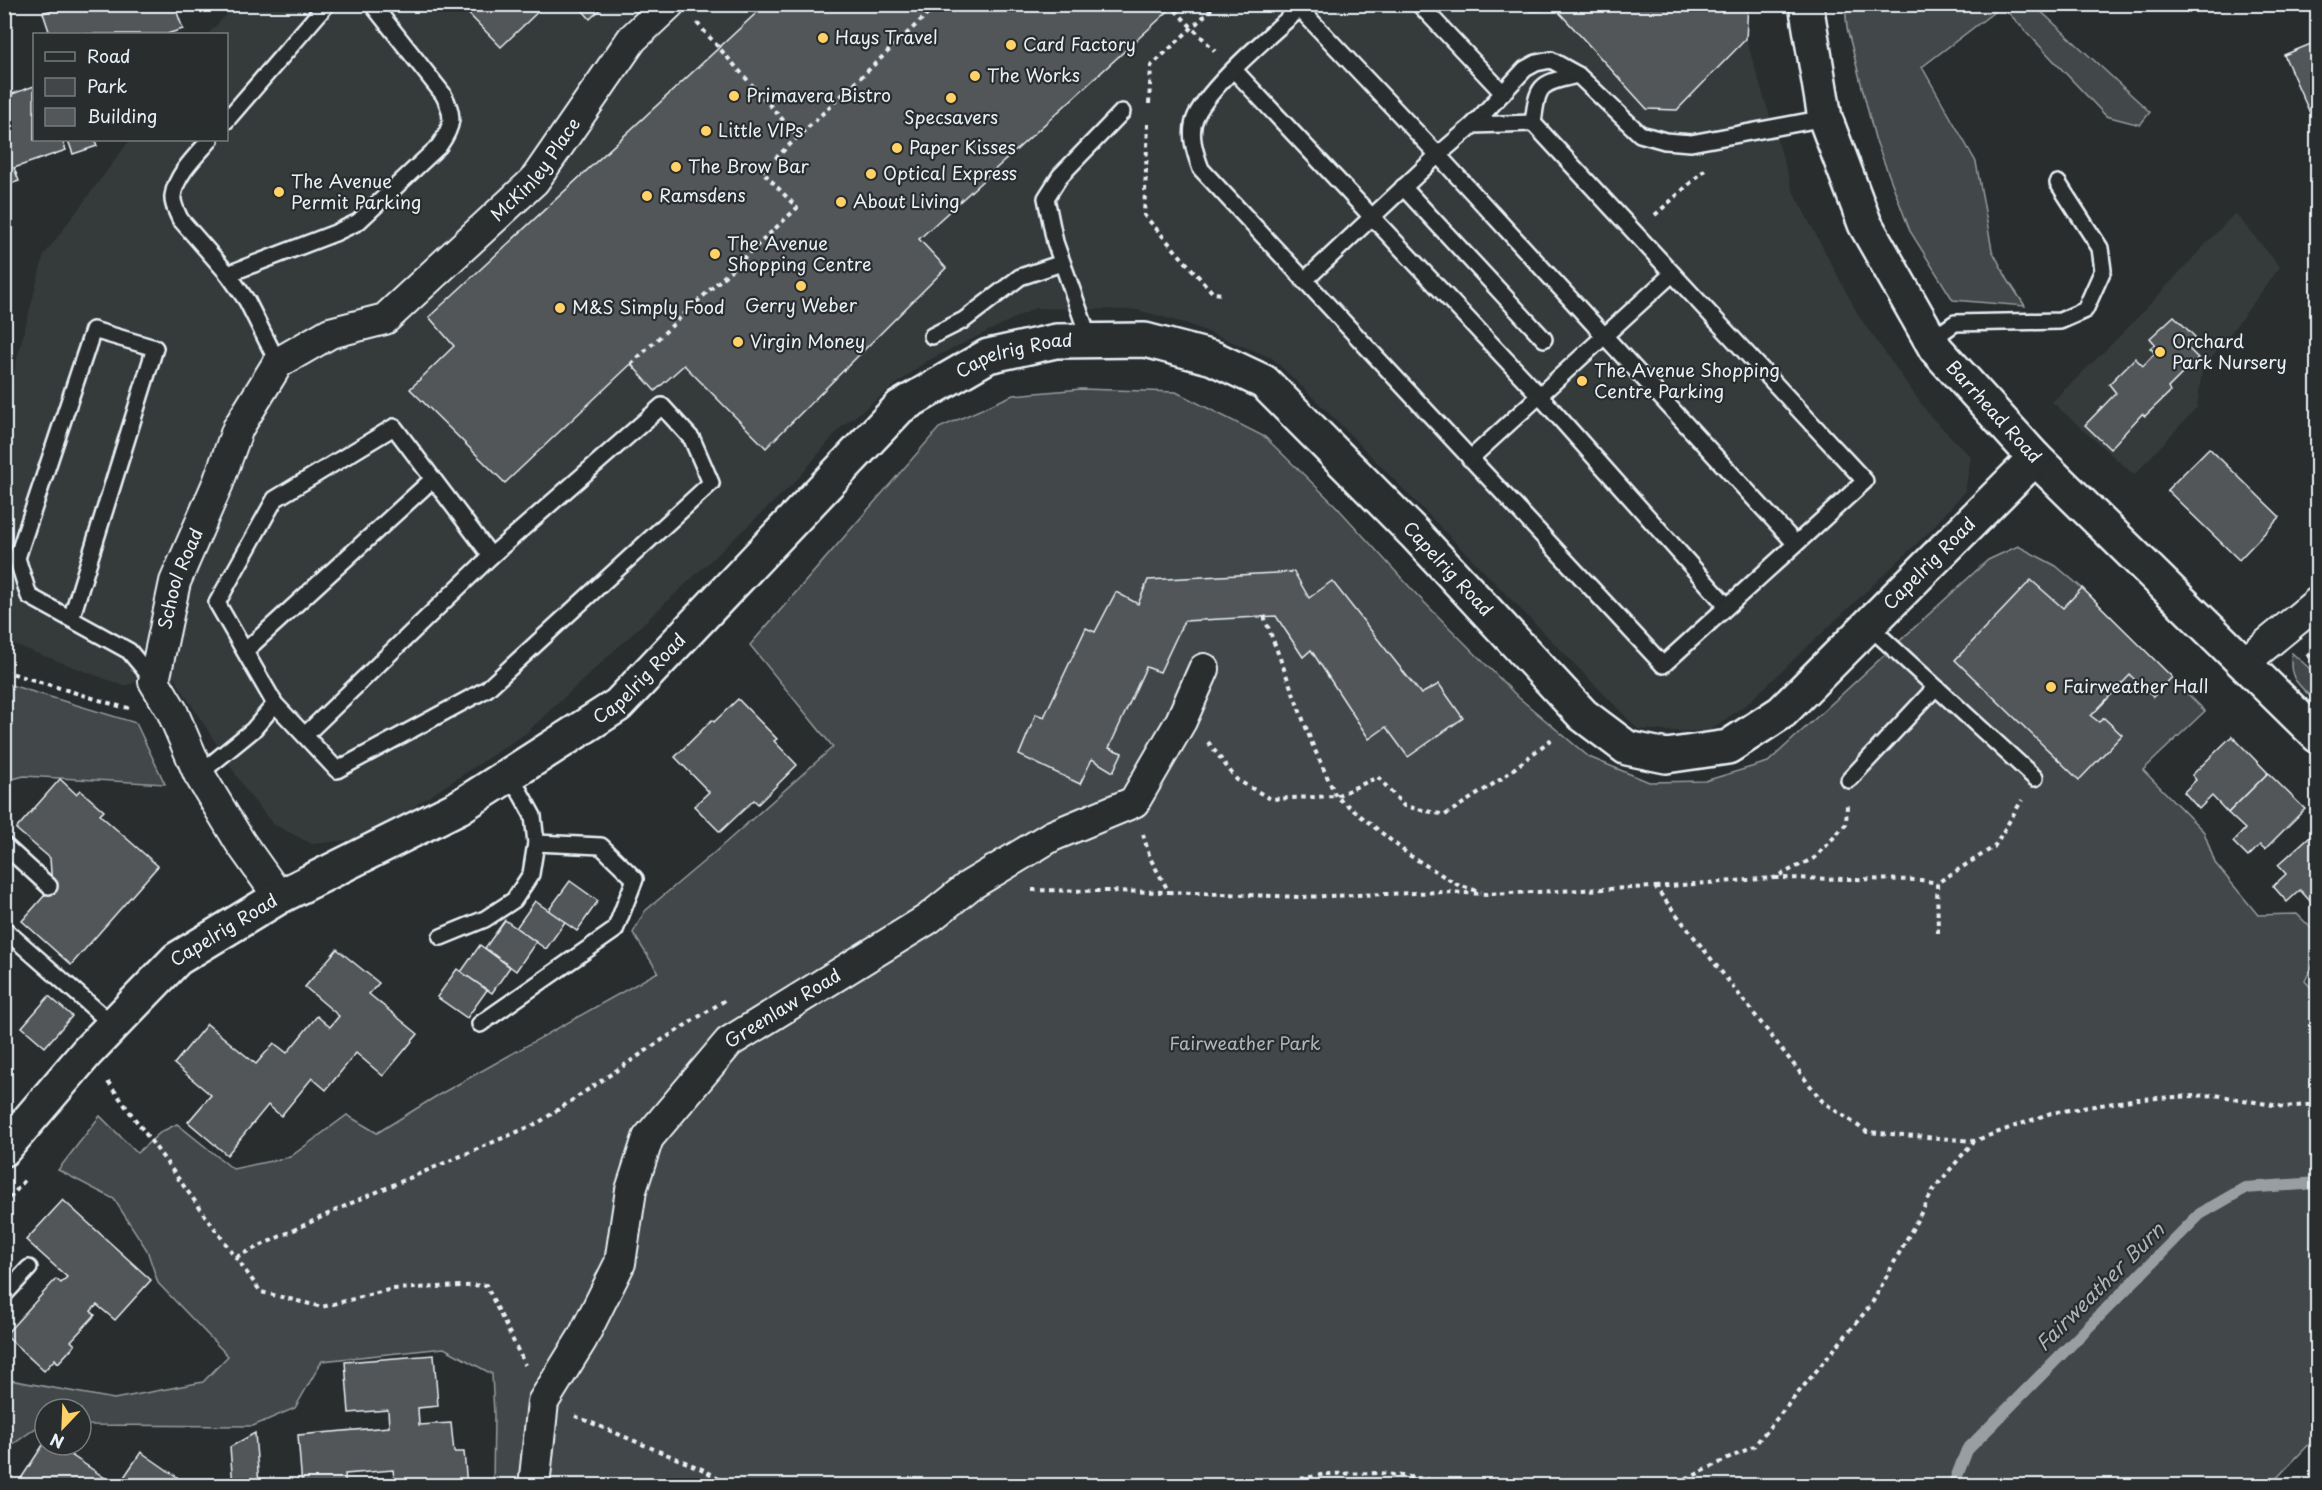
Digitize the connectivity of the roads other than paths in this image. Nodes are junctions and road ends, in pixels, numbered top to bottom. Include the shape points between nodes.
1 (327, 4) edge
2 (372, 4) edge
3 (669, 4) edge
4 (1419, 4) edge
5 (1806, 4) edge
6 (1303, 7) edge
7 (1234, 70) junction
8 (1578, 75) junction
9 (1503, 93) junction
10 (1122, 112) dead end
11 (1824, 118) junction
12 (228, 119) edge
13 (1533, 123) junction
14 (1473, 125) junction
15 (209, 141) edge
16 (1438, 155) junction
17 (2058, 183) dead end
18 (1403, 188) junction
19 (1371, 217) junction
20 (1062, 263) junction
21 (228, 274) junction
22 (1672, 274) junction
23 (1304, 281) junction
24 (385, 319) joint
25 (932, 336) dead end
26 (1603, 336) junction
27 (1544, 339) dead end
28 (1931, 340) junction
29 (1089, 341) junction
30 (278, 363) junction
31 (1539, 396) junction
32 (2035, 458) junction
33 (1470, 459) junction
34 (433, 479) junction
35 (1795, 543) junction
36 (491, 556) junction
37 (2318, 602) edge
38 (1726, 605) junction
39 (71, 619) junction
40 (1869, 626) junction
41 (245, 651) junction
42 (2245, 662) junction
43 (1204, 669) dead end
44 (154, 681) junction
45 (1935, 688) junction
46 (275, 704) junction
47 (305, 735) junction
48 (2318, 736) edge
49 (200, 774) junction
50 (510, 774) junction
51 (2035, 778) road end
52 (1849, 780) road end
53 (536, 843) junction
54 (4, 845) edge
55 (49, 886) dead end
56 (279, 897) junction
57 (4, 929) edge
58 (441, 937) dead end
59 (480, 1024) dead end
60 (113, 1025) junction
61 (4, 1149) edge
62 (29, 1268) dead end
63 (4, 1295) edge
64 (534, 1485) edge

1 - 12 lane
2 - 21 lane via 447,101 451,108 448,132 439,146 358,222
3 - 24 street, McKinley Place via 632,39 534,181
4 - 9 lane
5 - 11 street, Barrhead Road
6 - 7 lane
6 - 16 lane
7 - 19 lane
7 - 23 lane via 1195,117 1192,147 1201,169
8 - 9 lane via 1551,60 1536,63
8 - 11 lane via 1640,134 1665,141 1691,142
8 - 13 lane via 1550,81 1537,93
9 - 14 lane
10 - 20 lane via 1060,176 1046,198
11 - 28 street, Barrhead Road via 1865,224
13 - 14 lane
13 - 22 lane
14 - 16 lane
15 - 21 lane via 189,164 173,198 180,219
16 - 18 lane
16 - 26 lane
17 - 28 lane via 2100,248 2103,270 2085,310 2060,321 1955,323
18 - 19 lane
18 - 27 lane
19 - 23 lane
19 - 31 lane
20 - 25 lane via 1020,277 964,320
20 - 29 lane
21 - 30 lane via 247,301
22 - 26 lane
22 - 35 lane via 1865,481
23 - 33 lane
24 - 30 street, School Road via 330,333
26 - 31 lane
26 - 35 lane
28 - 32 street, Barrhead Road
29 - 40 street, Capelrig Road via 1145,340 1213,358 1264,382 1415,534 1583,715 1627,748 1666,756 1728,747 1782,712
29 - 50 street, Capelrig Road via 1056,341 988,356 900,407 618,705
30 - 44 street, School Road via 238,428 176,582
31 - 33 lane
31 - 38 lane
32 - 40 street, Capelrig Road
32 - 42 street, Barrhead Road
33 - 38 lane via 1663,665
34 - 36 lane
34 - 41 lane
34 - 41 lane via 394,427 275,499 217,603
35 - 38 lane
36 - 47 lane
36 - 47 lane via 662,406 692,439 711,483 487,689 337,770
37 - 42 street
39 - 39 lane via 29,596 17,558 93,330 155,348
39 - 44 lane via 129,651
40 - 45 lane
41 - 46 lane
42 - 48 street, Barrhead Road
43 - 64 street, Greenlaw Road via 1181,721 1134,802 1052,836 969,886 928,919 729,1042 648,1138 631,1190 620,1263 582,1339 543,1402
44 - 49 street
45 - 51 lane
45 - 52 lane
46 - 47 lane
46 - 49 lane via 253,730
49 - 56 street via 240,842
50 - 53 lane via 533,816
50 - 56 street, Capelrig Road via 459,807
53 - 58 lane via 531,874 514,900 485,919
53 - 59 lane via 601,846 635,879 615,930
54 - 55 lane
56 - 60 street, Capelrig Road via 177,959
57 - 60 lane
60 - 61 street, Capelrig Road
62 - 63 lane

